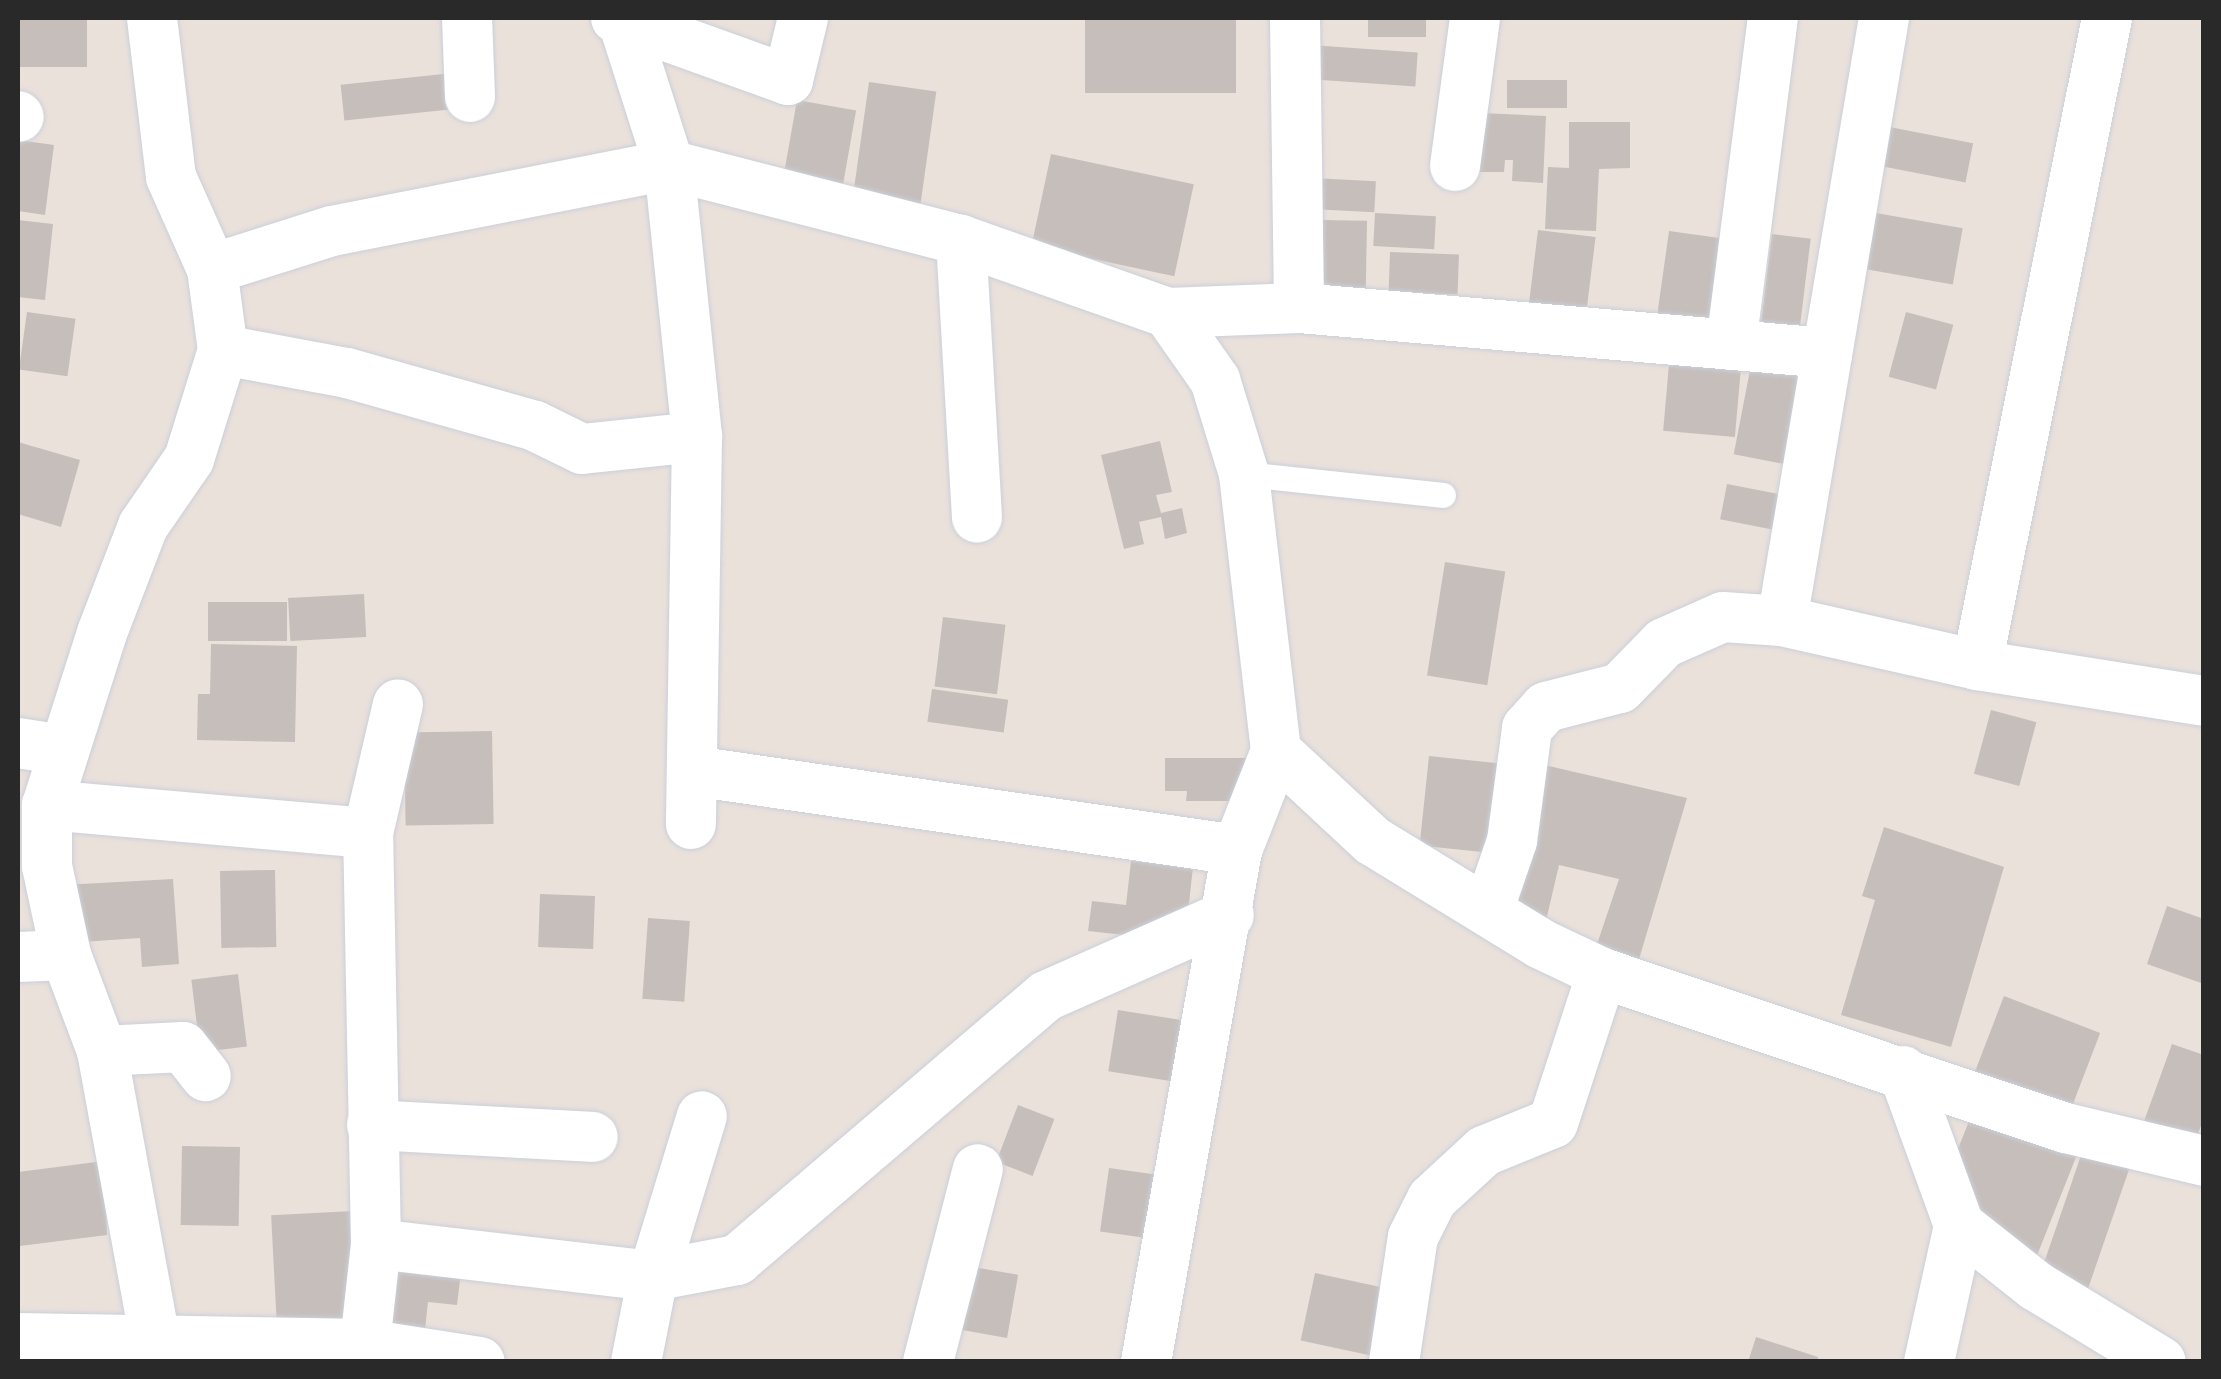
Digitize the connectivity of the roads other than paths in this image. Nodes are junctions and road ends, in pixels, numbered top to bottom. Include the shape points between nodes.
1 (152, 18) edge
2 (466, 18) edge
3 (803, 18) edge
4 (1294, 18) edge
5 (1475, 18) edge
6 (1773, 18) edge
7 (1884, 18) edge
8 (2107, 18) edge
9 (619, 19) edge
10 (470, 98) dead end
11 (669, 166) junction
12 (1454, 166) dead end
13 (962, 240) junction
14 (212, 269) junction
15 (1299, 308) junction
16 (1168, 313) junction
17 (1731, 345) junction
18 (223, 350) junction
19 (1828, 353) junction
20 (697, 437) junction
21 (1244, 474) junction
22 (1443, 495) dead end
23 (978, 518) dead end
24 (1782, 621) junction
25 (1977, 666) junction
26 (2204, 702) edge
27 (398, 704) dead end
28 (40, 746) edge
29 (1276, 751) junction
30 (692, 771) junction
31 (47, 805) junction
32 (691, 824) dead end
33 (368, 834) junction
34 (1237, 850) junction
35 (1488, 911) junction
36 (1228, 915) junction
37 (42, 956) edge
38 (1602, 972) junction
39 (102, 1051) junction
40 (1902, 1071) junction
41 (206, 1076) dead end
42 (702, 1116) dead end
43 (372, 1124) junction
44 (592, 1137) dead end
45 (2202, 1156) edge
46 (978, 1169) dead end
47 (1960, 1225) junction
48 (376, 1244) junction
49 (654, 1276) junction
50 (22, 1346) edge
51 (159, 1351) edge
52 (364, 1353) edge
53 (480, 1362) edge
54 (636, 1362) edge
55 (928, 1362) edge
56 (1146, 1362) edge
57 (1394, 1362) edge
58 (1929, 1362) edge
59 (2161, 1362) edge

1 - 14 street via 170,178
2 - 10 street
3 - 9 street via 788,80
4 - 15 street
5 - 12 street
6 - 17 street
7 - 19 street
8 - 25 street
9 - 11 street
11 - 13 street
11 - 14 street via 332,231
11 - 20 street
13 - 16 street
13 - 23 street
14 - 18 street
15 - 16 street
15 - 17 street
16 - 21 street via 1215,380
17 - 19 street
18 - 20 street via 347,373 535,426 582,448
18 - 28 street via 189,459 142,526
19 - 24 street
20 - 30 street
21 - 22 lane
21 - 29 street
24 - 25 street
24 - 35 street via 1723,617 1664,643 1620,688 1546,707 1527,728 1512,841
25 - 26 street
27 - 33 street
28 - 31 street
29 - 34 street
29 - 35 street via 1374,840
30 - 32 street
30 - 34 street
31 - 33 street
31 - 37 street
33 - 43 street
34 - 36 street
35 - 38 street
36 - 49 street via 1046,996 737,1260
36 - 56 street
37 - 39 street
38 - 40 street
38 - 57 street via 1553,1123 1484,1150 1432,1199 1413,1236
39 - 41 street via 183,1047
39 - 51 street
40 - 45 street via 2066,1128
40 - 47 street
42 - 49 street
43 - 44 street
43 - 48 street
46 - 55 street
47 - 58 street
47 - 59 street via 2036,1286
48 - 49 street
48 - 52 street
49 - 54 street
50 - 51 street
51 - 52 street
52 - 53 street

